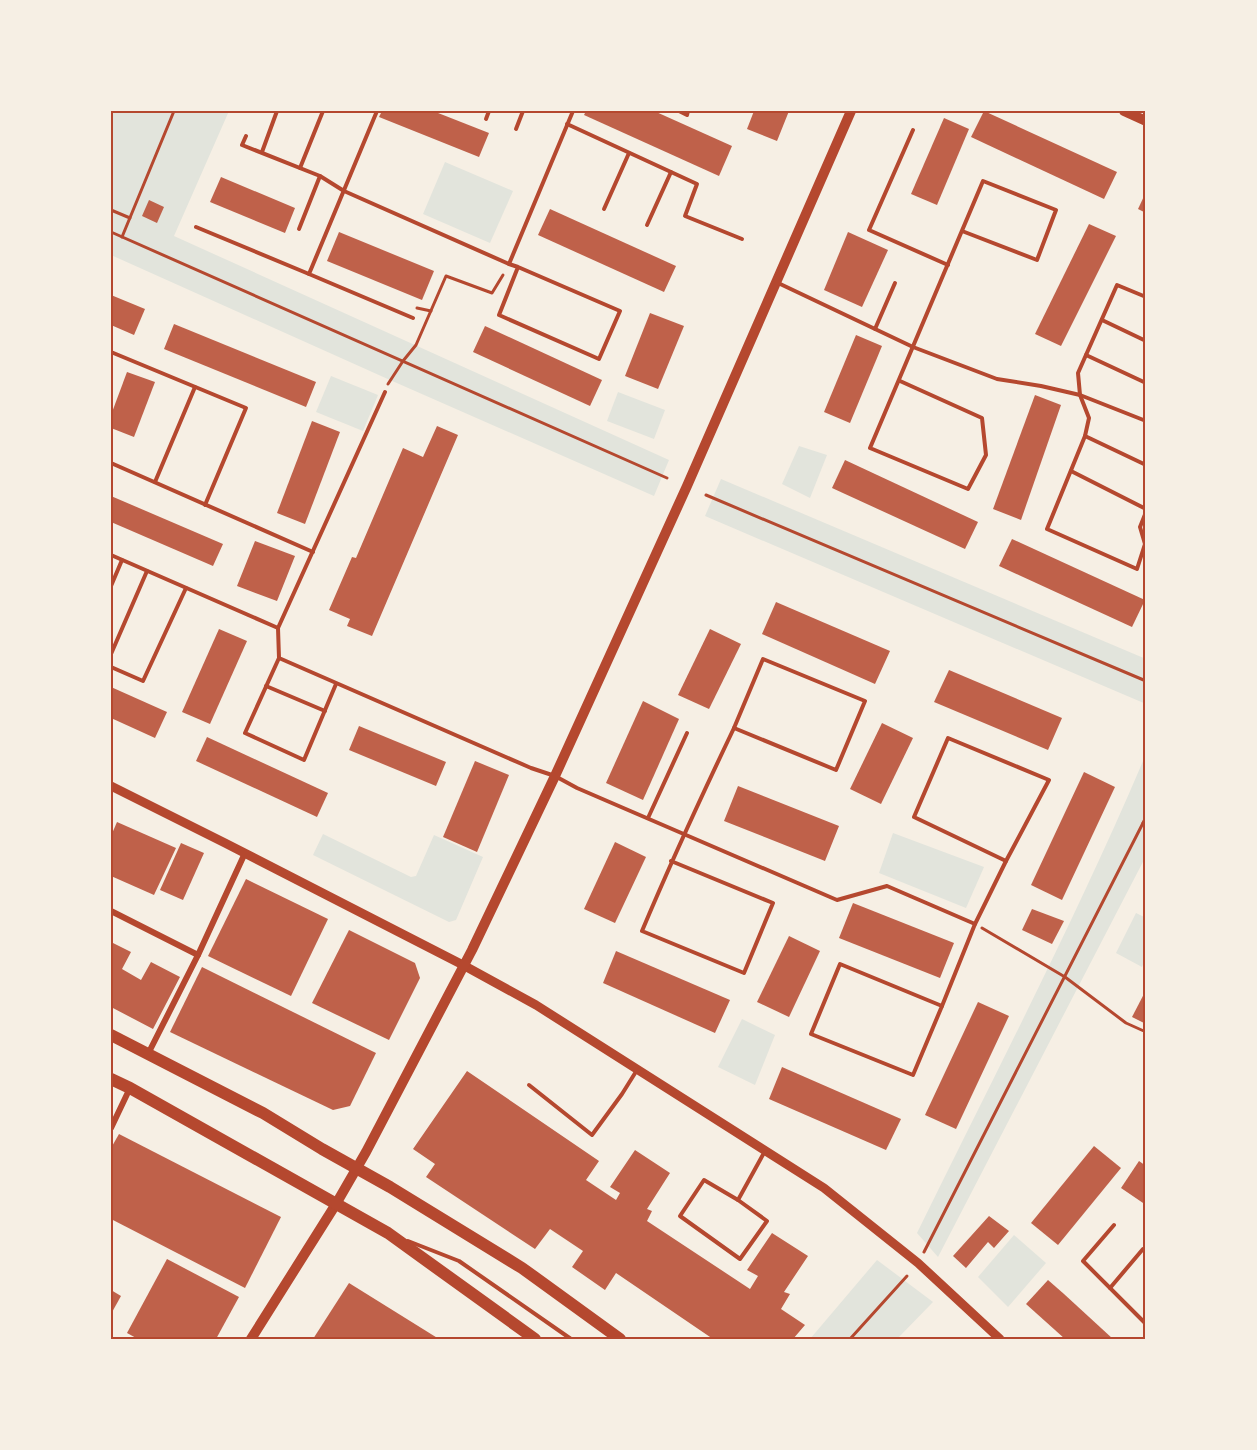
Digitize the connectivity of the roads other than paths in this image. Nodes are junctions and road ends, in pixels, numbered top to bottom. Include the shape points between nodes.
1 (277, 111) edge
2 (323, 111) edge
3 (377, 111) edge
4 (489, 111) edge
5 (523, 111) edge
6 (573, 111) edge
7 (679, 111) edge
8 (688, 111) edge
9 (851, 111) edge
10 (1124, 111) edge
11 (486, 119) dead end
12 (1146, 121) edge
13 (567, 124) junction
14 (516, 129) dead end
15 (913, 130) dead end
16 (246, 136) dead end
17 (262, 153) junction
18 (629, 153) junction
19 (300, 168) junction
20 (671, 172) junction
21 (320, 176) junction
22 (344, 191) junction
23 (604, 209) dead end
24 (648, 225) dead end
25 (196, 227) dead end
26 (299, 229) dead end
27 (962, 231) junction
28 (742, 239) dead end
29 (509, 264) junction
30 (948, 265) junction
31 (518, 267) junction
32 (309, 274) junction
33 (776, 282) junction
34 (895, 283) dead end
35 (1146, 297) edge
36 (413, 318) dead end
37 (1102, 320) junction
38 (875, 329) junction
39 (1146, 341) edge
40 (913, 347) junction
41 (111, 352) edge
42 (1086, 355) junction
43 (900, 381) junction
44 (1146, 383) edge
45 (195, 387) junction
46 (385, 392) road end
47 (1080, 395) junction
48 (1146, 422) edge
49 (1085, 436) junction
50 (111, 463) edge
51 (1146, 465) edge
52 (1071, 471) junction
53 (155, 482) junction
54 (205, 505) junction
55 (1146, 510) edge
56 (313, 552) junction
57 (111, 555) edge
58 (123, 560) junction
59 (147, 571) junction
60 (111, 586) edge
61 (186, 588) junction
62 (278, 628) junction
63 (111, 654) edge
64 (279, 658) junction
65 (111, 667) edge
66 (336, 684) junction
67 (266, 686) junction
68 (325, 711) junction
69 (734, 728) junction
70 (687, 733) dead end
71 (555, 776) junction
72 (111, 786) edge
73 (648, 818) junction
74 (683, 834) junction
75 (245, 854) junction
76 (671, 861) junction
77 (1006, 861) junction
78 (111, 911) edge
79 (975, 924) junction
80 (198, 955) junction
81 (463, 965) junction
82 (942, 1006) junction
83 (112, 1035) edge
84 (148, 1054) junction
85 (637, 1069) junction
86 (111, 1079) edge
87 (529, 1085) dead end
88 (130, 1088) junction
89 (111, 1128) edge
90 (765, 1150) junction
91 (356, 1168) junction
92 (738, 1200) junction
93 (336, 1204) junction
94 (1114, 1225) dead end
95 (388, 1233) junction
96 (1143, 1249) dead end
97 (1110, 1288) junction
98 (1146, 1324) edge
99 (251, 1339) edge
100 (535, 1339) edge
101 (572, 1339) edge
102 (620, 1339) edge
103 (1000, 1339) edge

1 - 17 lane
2 - 19 lane
3 - 22 lane
4 - 11 lane
5 - 14 lane
6 - 13 lane
7 - 8 lane
9 - 33 main road
10 - 12 main road
13 - 18 lane
13 - 29 lane
15 - 30 lane via 869,230
16 - 17 lane via 242,145
17 - 19 lane
18 - 20 lane
18 - 23 lane
19 - 21 lane
20 - 24 lane
20 - 28 lane via 697,184 685,216
21 - 22 lane
21 - 26 lane
22 - 29 lane
22 - 32 lane
25 - 32 lane
27 - 27 lane via 983,181 1056,210 1037,260
27 - 30 lane
29 - 31 lane
30 - 40 lane
31 - 31 lane via 620,311 599,359 499,315
32 - 36 lane
33 - 38 lane
33 - 71 main road
34 - 38 lane
35 - 37 lane via 1117,285
37 - 39 lane
37 - 42 lane
38 - 40 lane
40 - 43 lane
40 - 47 lane via 997,379
41 - 45 lane
42 - 44 lane
42 - 47 lane via 1078,373
43 - 43 lane via 870,448 968,489 986,455 982,418
45 - 53 lane
45 - 54 lane via 246,408
46 - 56 lane
47 - 48 lane
47 - 49 lane via 1089,418
49 - 51 lane
49 - 52 lane
50 - 53 lane
52 - 55 lane
52 - 55 lane via 1047,529 1137,569 1145,544 1140,527
53 - 54 lane
54 - 56 lane
56 - 62 lane
57 - 58 lane
58 - 59 lane
58 - 60 lane
59 - 61 lane
59 - 63 lane
61 - 62 lane
61 - 65 lane via 143,681
62 - 64 lane
64 - 66 lane
64 - 67 lane
66 - 68 lane
66 - 71 lane
67 - 68 lane
67 - 68 lane via 245,733 304,760
69 - 69 lane via 836,770 865,701 763,659
69 - 74 lane
70 - 73 lane
71 - 73 lane
71 - 81 main road
72 - 75 street
73 - 74 lane
74 - 76 lane
74 - 79 lane via 837,900 887,886
75 - 80 street
75 - 81 street
76 - 76 lane via 642,931 744,973 773,903
77 - 77 lane via 1049,780 948,738 914,817
77 - 79 lane
78 - 80 street
79 - 82 lane
80 - 84 street
81 - 85 street via 536,1005
81 - 91 main road
82 - 82 lane via 840,964 811,1034 913,1075
83 - 84 main road
84 - 91 main road via 262,1113
85 - 87 lane via 592,1135
85 - 90 street
86 - 88 main road
88 - 89 street
88 - 93 main road
90 - 92 lane
90 - 103 street via 825,1188 918,1263
91 - 93 main road
91 - 102 main road via 522,1268
92 - 92 lane via 704,1180 680,1216 740,1259 767,1221
93 - 95 main road
93 - 99 main road
94 - 97 lane via 1083,1262
95 - 100 main road
95 - 101 lane via 459,1261
96 - 97 lane
97 - 98 lane

